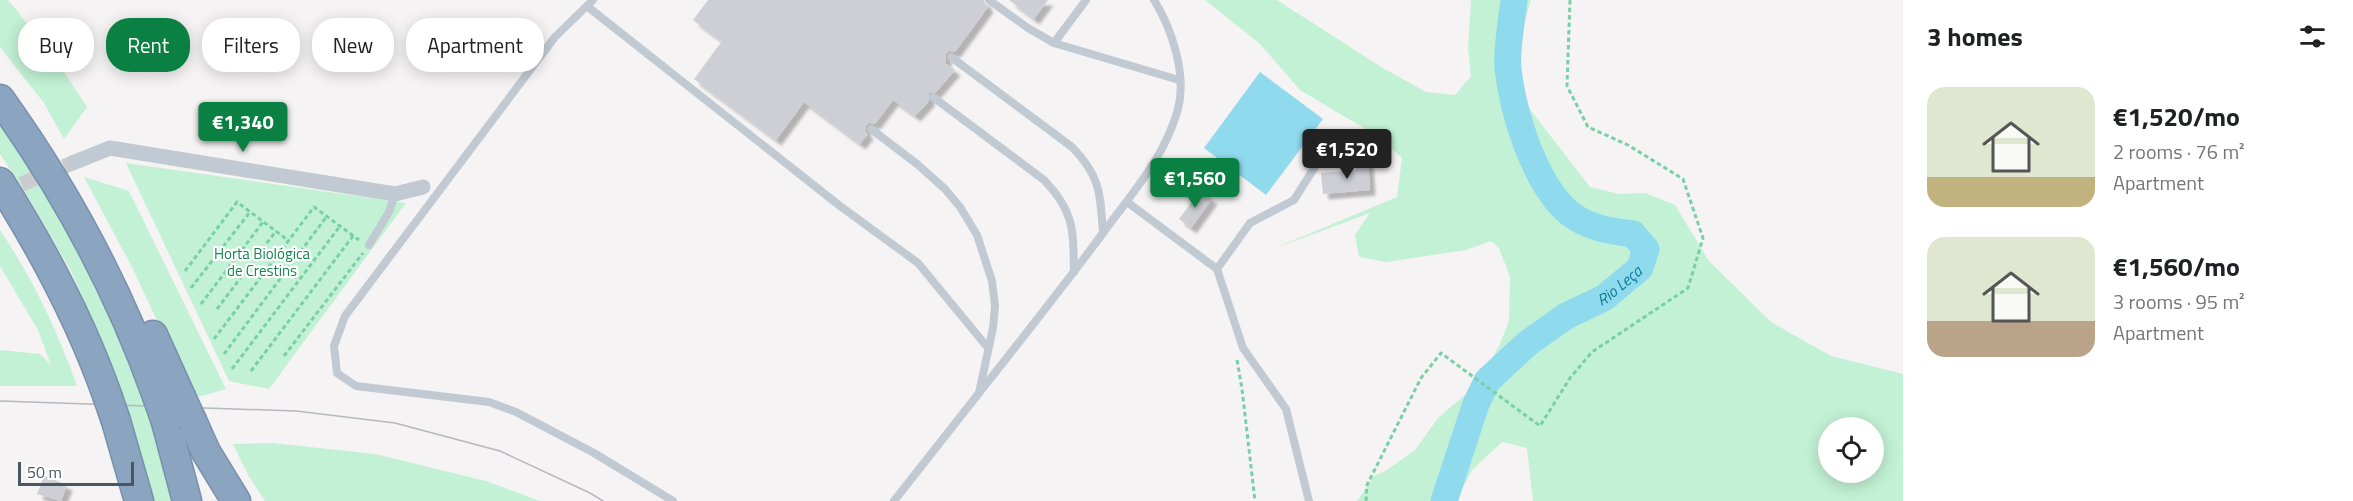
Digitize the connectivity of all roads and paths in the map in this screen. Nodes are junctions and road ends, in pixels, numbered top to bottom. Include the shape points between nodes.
1 (988, 0) edge
2 (1086, 0) edge
3 (1154, 0) edge
4 (1570, 0) edge
5 (590, 3) edge
6 (1054, 43) junction
7 (951, 57) dead end
8 (1179, 80) junction
9 (933, 97) dead end
10 (0, 99) edge
11 (871, 129) dead end
12 (75, 162) tunnel mouth
13 (1316, 165) dead end
14 (0, 182) edge
15 (423, 187) joint
16 (395, 194) junction
17 (432, 200) junction
18 (1127, 202) junction
19 (250, 212) junction
20 (327, 216) junction
21 (263, 221) junction
22 (340, 226) junction
23 (276, 231) junction
24 (1103, 233) junction
25 (353, 236) junction
26 (289, 241) junction
27 (368, 246) junction
28 (1217, 269) junction
29 (185, 271) dead end
30 (1074, 272) junction
31 (191, 288) dead end
32 (201, 304) dead end
33 (217, 309) dead end
34 (214, 339) dead end
35 (988, 348) junction
36 (1243, 348) junction
37 (224, 354) dead end
38 (284, 356) dead end
39 (232, 369) dead end
40 (251, 372) dead end
41 (979, 393) junction
42 (174, 410) junction
43 (139, 501) edge
44 (187, 501) edge
45 (236, 501) edge
46 (673, 501) edge
47 (894, 501) edge
48 (1255, 501) edge
49 (1309, 501) edge
50 (1366, 501) edge

1 - 6 lane
2 - 6 lane
3 - 8 lane via 1167,21 1180,68
4 - 50 path via 1567,86 1588,127 1628,145 1683,179 1702,238 1688,288 1592,352 1570,378 1540,426 1441,353 1421,378 1367,485
5 - 17 lane via 555,37
5 - 35 lane via 840,206 918,263
6 - 8 lane
7 - 24 lane via 1087,162 1100,190
8 - 18 lane via 1179,107 1160,156
9 - 30 lane via 1057,193 1071,222
10 - 42 highway via 92,245 133,287
11 - 35 lane via 945,189 977,235 992,281 995,306
12 - 16 street via 110,148
13 - 28 lane via 1294,200 1250,222
14 - 43 highway, bridge via 50,264 85,338 116,421
15 - 16 street
15 - 17 lane
16 - 27 lane
17 - 46 lane via 345,316 334,346 338,372 356,386 489,402 516,412
18 - 24 lane
18 - 28 lane
19 - 21 path
19 - 29 path via 237,202
19 - 31 path
20 - 22 path
20 - 26 path via 314,207
20 - 37 path
21 - 23 path
21 - 32 path
22 - 25 path
22 - 39 path
23 - 26 path
23 - 33 path
24 - 30 lane
25 - 27 path
25 - 40 path
26 - 34 path
27 - 38 path
28 - 36 lane
30 - 41 lane
35 - 41 lane
36 - 48 path via 1236,359
36 - 49 lane via 1286,409
41 - 47 lane
42 - 44 highway
42 - 45 highway

